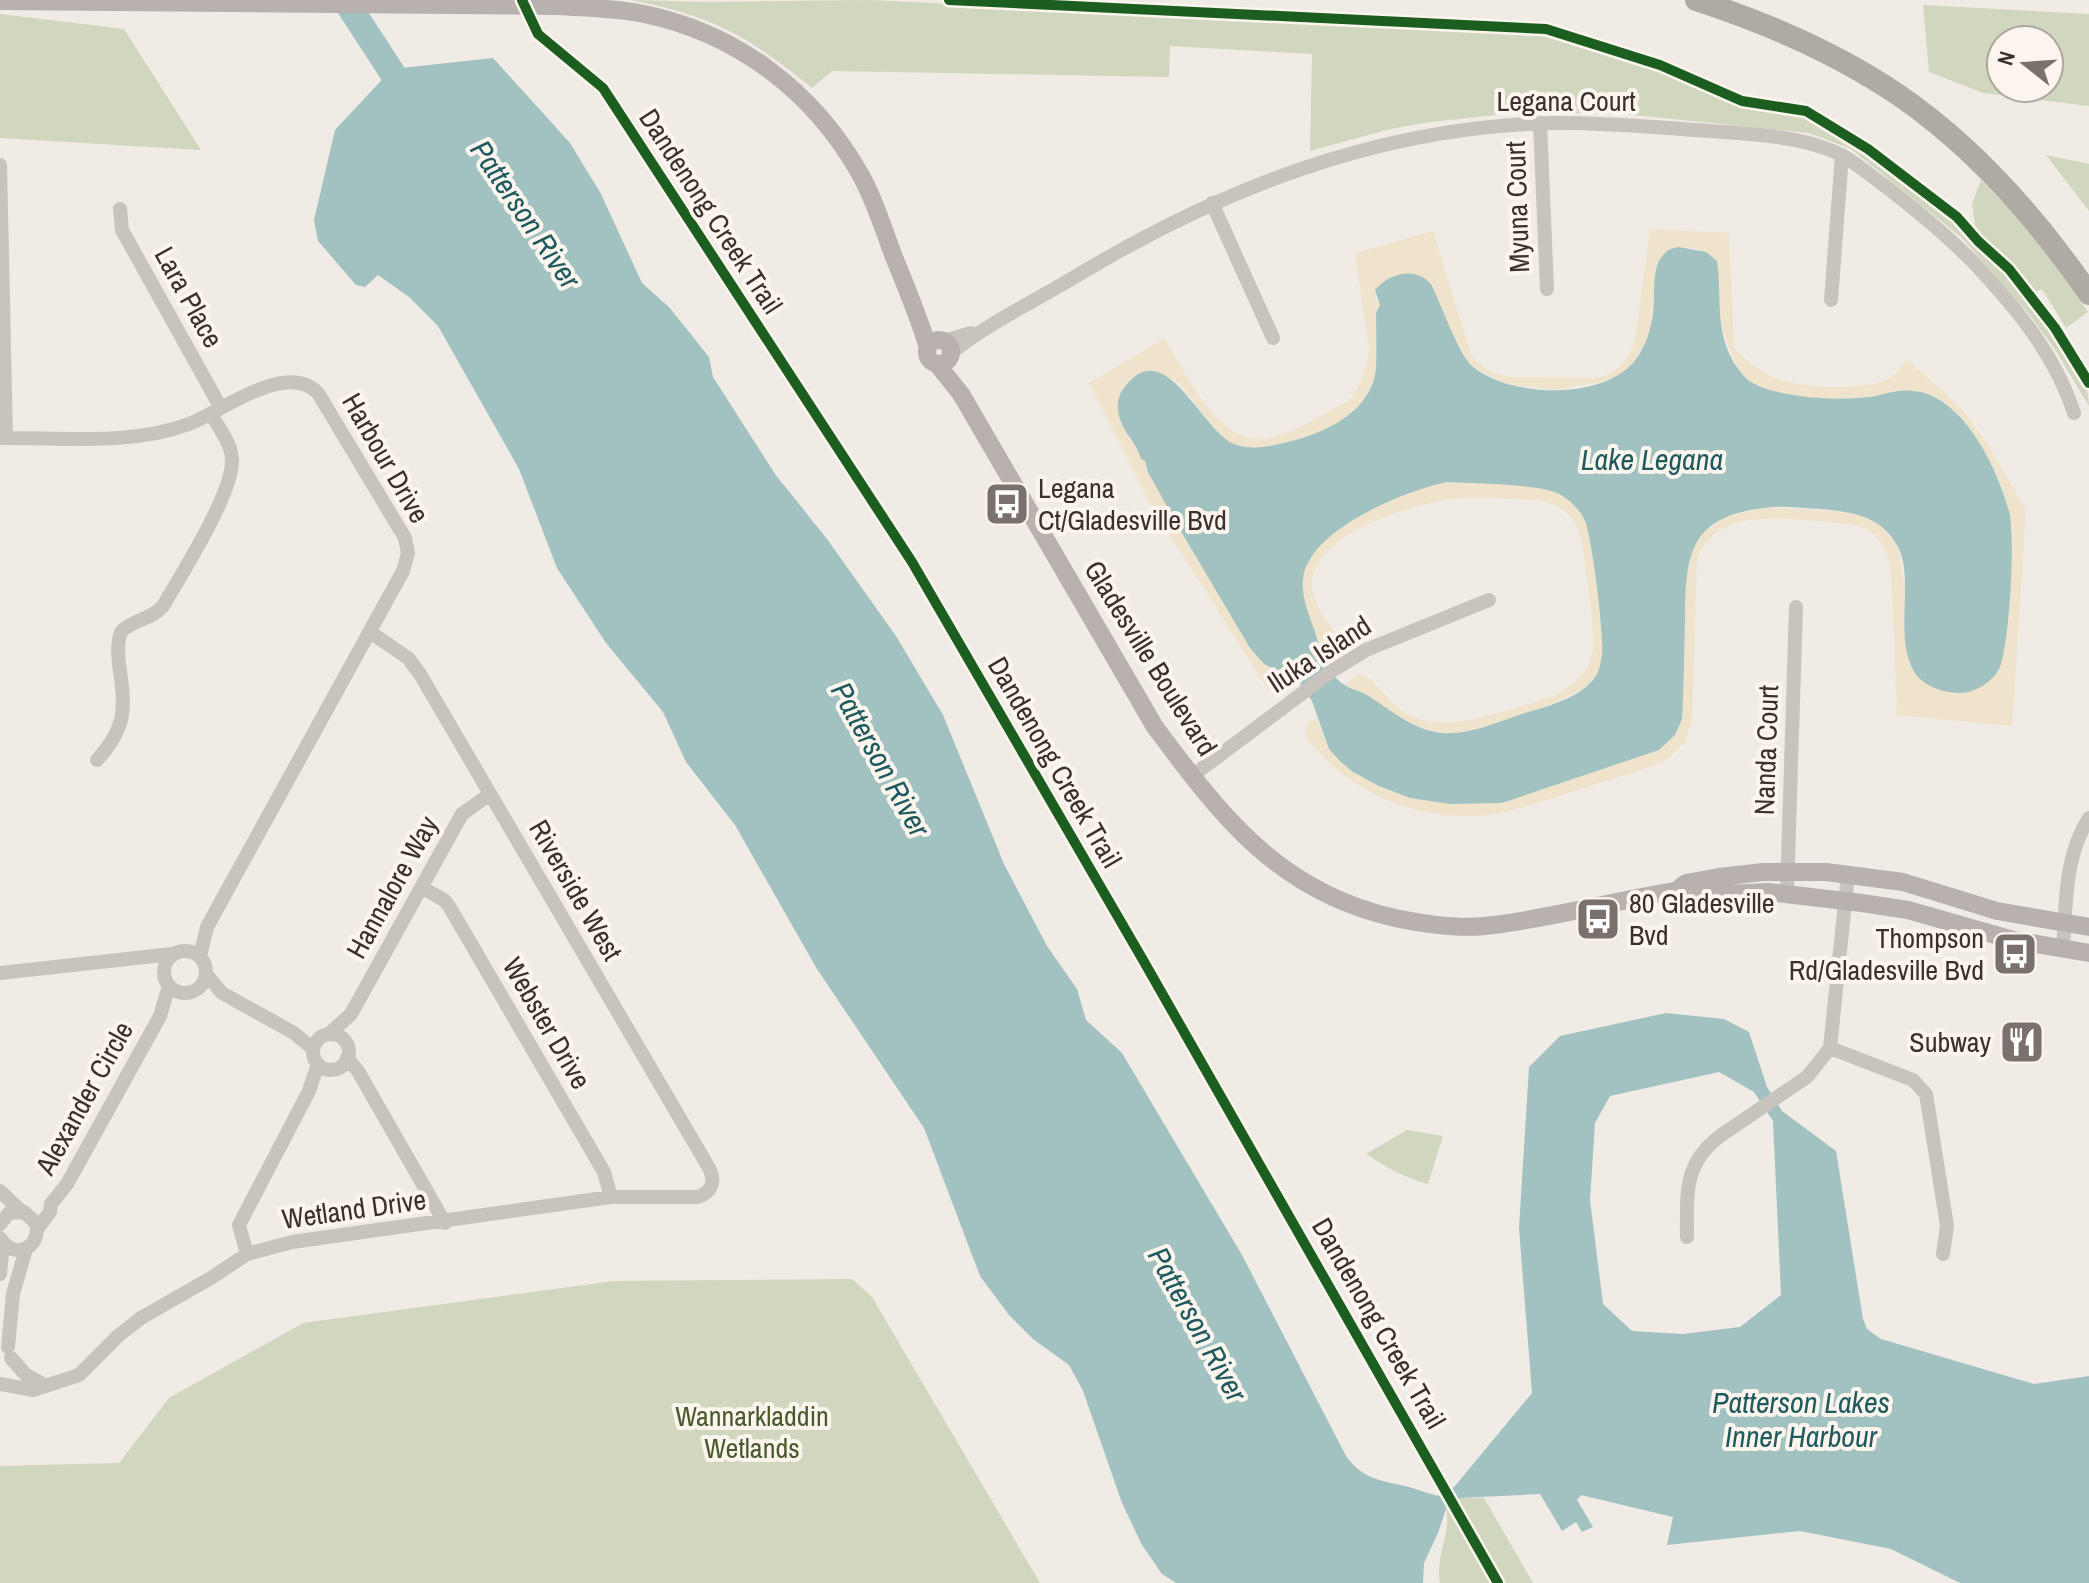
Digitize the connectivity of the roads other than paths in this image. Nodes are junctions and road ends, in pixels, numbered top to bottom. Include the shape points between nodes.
1 (1696, 0) edge
2 (0, 1) edge
3 (141, 1) edge
4 (1540, 123) junction
5 (1842, 155) junction
6 (0, 165) edge
7 (1212, 203) junction
8 (120, 209) dead end
9 (1547, 289) dead end
10 (2089, 294) edge
11 (1831, 300) dead end
12 (1273, 338) dead end
13 (942, 351) junction
14 (216, 411) junction
15 (2074, 413) dead end
16 (3, 438) edge
17 (1489, 600) dead end
18 (1796, 607) dead end
19 (370, 632) junction
20 (97, 760) dead end
21 (1192, 776) junction
22 (490, 794) junction
23 (2089, 818) edge
24 (1787, 871) junction
25 (1848, 874) junction
26 (421, 887) junction
27 (1676, 891) junction
28 (1787, 893) junction
29 (1846, 901) junction
30 (2065, 924) junction
31 (207, 927) junction
32 (2089, 927) edge
33 (2063, 949) junction
34 (177, 952) junction
35 (2089, 953) edge
36 (200, 956) junction
37 (137, 959) junction
38 (0, 973) edge
39 (206, 974) junction
40 (177, 986) junction
41 (222, 993) junction
42 (351, 1014) junction
43 (345, 1042) junction
44 (1830, 1048) junction
45 (323, 1054) junction
46 (347, 1058) junction
47 (367, 1088) junction
48 (0, 1191) edge
49 (709, 1191) joint
50 (611, 1197) junction
51 (51, 1204) junction
52 (22, 1212) junction
53 (445, 1223) junction
54 (0, 1224) edge
55 (38, 1228) junction
56 (1687, 1237) dead end
57 (2, 1241) edge
58 (26, 1249) junction
59 (247, 1254) junction
60 (1943, 1254) dead end
61 (0, 1274) edge
62 (6, 1348) edge
63 (0, 1375) edge
64 (0, 1384) edge
65 (46, 1386) junction

1 - 10 highway via 1802,40 1900,96 1975,158 2045,231
2 - 3 main road, Gladesville Boulevard
3 - 13 main road, Gladesville Boulevard via 558,6 642,14 712,34 765,65 813,108 849,155 917,311
4 - 5 street, Legana Court via 1750,135 1813,144
4 - 7 street, Legana Court via 1451,131 1362,149 1305,165
4 - 9 street, Myuna Court
5 - 11 street
5 - 15 street, Legana Court via 1946,233 1990,280 2046,350
6 - 16 street
7 - 12 street
7 - 13 street, Legana Court via 1137,239
8 - 14 street, Lara Place via 122,230
13 - 21 main road, Gladesville Boulevard via 959,379 961,394 1133,692
14 - 16 street, Harbour Drive via 148,434
14 - 19 street, Harbour Drive via 279,384 301,383 318,393 408,548 403,571
14 - 20 street, Lara Place via 229,444 230,476 163,606 121,632 123,719
17 - 21 street, Iluka Island via 1366,650
18 - 24 street, Nanda Court
19 - 22 street, Riverside West via 415,667
19 - 31 street, Harbour Drive
21 - 27 main road, Gladesville Boulevard via 1278,866 1312,887 1375,913 1483,926
22 - 26 street, Hannalore Way via 462,814
22 - 49 street, Riverside West via 709,1168
23 - 30 street via 2072,860
24 - 25 main road, Gladesville Boulevard
24 - 27 main road, Gladesville Boulevard via 1696,881
24 - 28 street, Nanda Court
25 - 29 street
25 - 30 main road, Gladesville Boulevard via 1922,886 1997,911
26 - 42 street, Hannalore Way
26 - 50 street, Webster Drive via 449,906 604,1172
27 - 28 main road, Gladesville Boulevard via 1685,896
28 - 29 main road, Gladesville Boulevard
29 - 33 main road, Gladesville Boulevard via 1908,910
29 - 44 street
30 - 32 main road, Gladesville Boulevard
30 - 33 street
31 - 34 street, Harbour Drive
31 - 36 street, Harbour Drive
33 - 35 main road, Gladesville Boulevard
34 - 36 street
34 - 37 street
34 - 40 street via 167,960
36 - 39 street
37 - 38 street
37 - 40 street
39 - 40 street
39 - 41 street
40 - 41 street
40 - 51 street, Alexander Circle
41 - 45 street
42 - 43 street, Hannalore Way
42 - 45 street, Hannalore Way
43 - 45 street via 336,1035
43 - 46 street, Hannalore Way
44 - 56 street via 1807,1077 1706,1146 1696,1159 1690,1175
44 - 60 street via 1913,1080 1926,1094 1947,1226
45 - 46 street via 340,1067
45 - 47 street
45 - 59 street, Hannalore Way via 239,1225
46 - 47 street
47 - 53 street
48 - 52 street
49 - 50 street, Wetland Drive via 698,1197
50 - 53 street, Wetland Drive
51 - 52 street, Alexander Circle
51 - 55 street, Alexander Circle
52 - 54 street, Alexander Circle via 9,1213
52 - 55 street
53 - 59 street, Wetland Drive via 292,1242
55 - 58 street, Alexander Circle
57 - 58 street via 16,1251
57 - 61 street
58 - 62 street
59 - 65 street, Wetland Drive via 141,1318 79,1375
62 - 63 street via 7,1369
62 - 65 street via 27,1376
64 - 65 street, Wetland Drive via 21,1390

